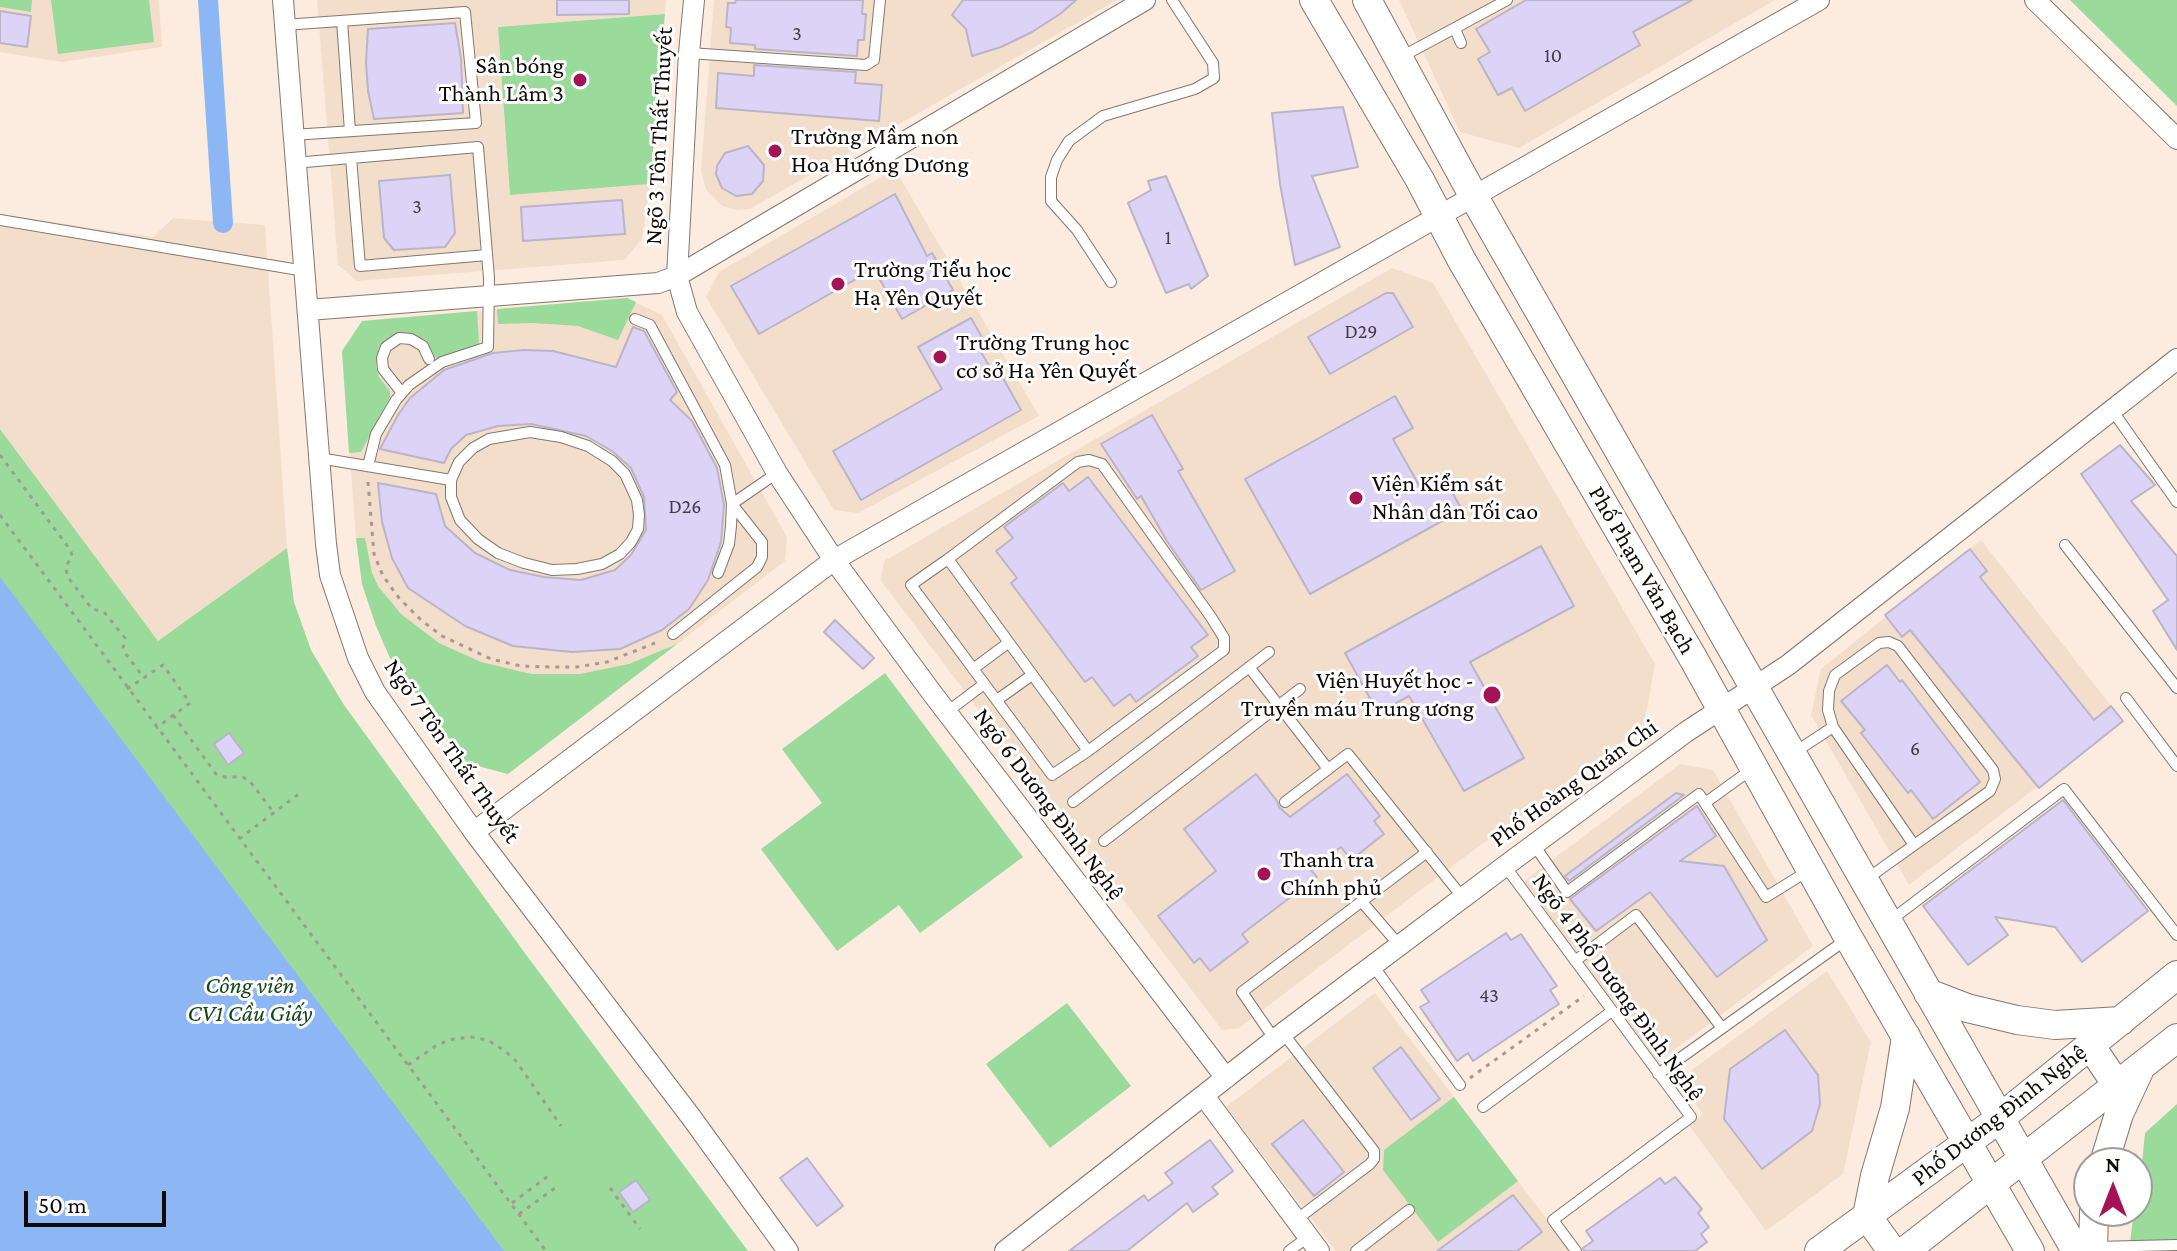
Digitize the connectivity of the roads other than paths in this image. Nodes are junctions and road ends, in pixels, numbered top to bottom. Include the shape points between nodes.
1 (283, 0) edge
2 (694, 0) edge
3 (880, 0) edge
4 (1145, 0) edge
5 (1172, 0) edge
6 (1314, 0) edge
7 (1367, 0) edge
8 (1507, 0) edge
9 (1819, 0) edge
10 (2035, 0) edge
11 (342, 21) junction
12 (284, 25) junction
13 (1455, 29) junction
14 (1461, 43) dead end
15 (689, 53) junction
16 (1399, 58) junction
17 (350, 131) junction
18 (292, 135) junction
19 (2177, 139) edge
20 (351, 158) junction
21 (294, 163) junction
22 (1474, 197) junction
23 (1439, 217) junction
24 (0, 220) edge
25 (487, 255) junction
26 (305, 271) junction
27 (677, 276) junction
28 (1111, 282) dead end
29 (488, 303) junction
30 (308, 310) junction
31 (635, 319) dead end
32 (429, 359) dead end
33 (2177, 359) edge
34 (402, 393) junction
35 (2112, 410) junction
36 (319, 458) junction
37 (368, 466) junction
38 (777, 473) junction
39 (451, 480) junction
40 (2177, 502) edge
41 (732, 504) junction
42 (2065, 545) dead end
43 (948, 559) junction
44 (834, 560) junction
45 (718, 573) dead end
46 (673, 634) dead end
47 (1008, 643) junction
48 (1269, 652) dead end
49 (1249, 667) junction
50 (973, 669) junction
51 (1032, 675) junction
52 (984, 684) junction
53 (1754, 688) junction
54 (2177, 688) edge
55 (1300, 689) dead end
56 (2126, 698) dead end
57 (997, 700) junction
58 (1279, 706) junction
59 (1720, 710) junction
60 (947, 712) junction
61 (1833, 727) junction
62 (1088, 751) junction
63 (1794, 753) junction
64 (2177, 766) edge
65 (1754, 767) junction
66 (1328, 769) junction
67 (1073, 802) dead end
68 (1285, 802) dead end
69 (1705, 803) junction
70 (474, 832) junction
71 (1104, 841) dead end
72 (1534, 845) junction
73 (1914, 845) junction
74 (1427, 852) junction
75 (1505, 866) junction
76 (1810, 869) junction
77 (1865, 880) junction
78 (1463, 898) junction
79 (1362, 902) junction
80 (1888, 921) junction
81 (2177, 935) edge
82 (1848, 937) junction
83 (1400, 946) junction
84 (1575, 961) junction
85 (1374, 967) junction
86 (2177, 975) edge
87 (1930, 997) junction
88 (1612, 1011) junction
89 (2121, 1021) junction
90 (1722, 1028) junction
91 (1902, 1028) junction
92 (1279, 1036) junction
93 (2177, 1038) edge
94 (2090, 1045) junction
95 (2141, 1066) junction
96 (1658, 1074) junction
97 (1226, 1078) junction
98 (1460, 1085) road end
99 (2117, 1085) junction
100 (1204, 1096) junction
101 (1483, 1107) dead end
102 (1999, 1119) junction
103 (1967, 1142) junction
104 (2109, 1147) edge
105 (2022, 1160) junction
106 (1991, 1185) junction
107 (1409, 1210) dead end
108 (1867, 1216) junction
109 (2091, 1227) edge
110 (1308, 1236) edge
111 (2177, 1245) edge
112 (1013, 1249) edge
113 (2087, 1250) edge
114 (788, 1251) edge
115 (1289, 1251) edge
116 (1356, 1251) edge
117 (1576, 1251) edge
118 (1819, 1251) edge
119 (1892, 1251) edge
120 (1905, 1251) edge
121 (2030, 1251) edge

1 - 12 street, Ngõ 7 Tôn Thất Thuyết
2 - 15 street, Ngõ 3 Tôn Thất Thuyết
3 - 15 lane via 874,60 866,65
4 - 27 street
5 - 28 lane via 1213,63 1214,78 1195,89 1103,116 1069,141 1051,177 1051,201
6 - 23 main road, Phố Phạm Văn Bạch
7 - 16 main road, Phố Phạm Văn Bạch
8 - 13 lane
9 - 22 street
10 - 19 street
11 - 12 lane
11 - 17 lane
11 - 17 lane via 465,12 476,123
12 - 18 street, Ngõ 7 Tôn Thất Thuyết
13 - 14 lane
13 - 16 lane
15 - 27 street, Ngõ 3 Tôn Thất Thuyết
16 - 22 main road, Phố Phạm Văn Bạch
17 - 18 lane
18 - 21 street, Ngõ 7 Tôn Thất Thuyết
20 - 21 lane
20 - 25 lane via 478,147
20 - 25 lane via 360,266
21 - 26 street, Ngõ 7 Tôn Thất Thuyết
22 - 23 street
22 - 53 main road, Phố Phạm Văn Bạch
23 - 44 street
23 - 59 main road, Phố Phạm Văn Bạch
24 - 26 lane
25 - 29 lane
26 - 30 street, Ngõ 7 Tôn Thất Thuyết
27 - 29 street via 639,287
27 - 38 street, Ngõ 3 Tôn Thất Thuyết via 687,312
29 - 30 street
29 - 34 lane via 488,347 442,362
30 - 36 street, Ngõ 7 Tôn Thất Thuyết
31 - 41 lane via 650,325 714,444 725,465
32 - 34 lane via 423,346 411,339 399,338 386,347 383,369
33 - 35 street, Phố Hoàng Quán Chi
34 - 37 lane via 376,434
35 - 40 lane
35 - 53 street, Phố Hoàng Quán Chi
36 - 37 lane
36 - 70 street, Ngõ 7 Tôn Thất Thuyết via 330,575 358,658 375,692
37 - 39 lane
38 - 41 lane
38 - 44 street, Ngõ 6 Dương Đình Nghệ
39 - 39 lane via 460,520 498,553 524,563 552,570 602,564 620,554 638,529 637,500 625,474 599,452 561,437 530,432 489,439 459,462
41 - 45 lane via 729,544
41 - 46 lane via 762,542 762,557 751,575
42 - 54 lane
43 - 47 lane
43 - 50 lane via 911,585
43 - 62 lane via 1078,462 1102,464 1219,627 1224,650
44 - 60 street, Ngõ 6 Dương Đình Nghệ
44 - 70 street
47 - 50 lane
47 - 51 lane
48 - 49 lane
49 - 58 lane
49 - 67 lane
50 - 52 lane
51 - 57 lane
51 - 62 lane
52 - 57 lane
52 - 60 lane
53 - 59 street, Phố Hoàng Quán Chi
53 - 63 main road, Phố Phạm Văn Bạch
55 - 58 lane
56 - 64 lane
57 - 62 lane via 1052,775
58 - 66 lane
58 - 71 lane
59 - 65 main road, Phố Phạm Văn Bạch
59 - 72 street, Phố Hoàng Quán Chi
60 - 97 street, Ngõ 6 Dương Đình Nghệ
61 - 63 lane
61 - 73 lane
61 - 73 lane via 1828,710 1835,675 1879,643 1889,642 1898,646 1993,770 1990,791
63 - 77 main road, Phố Phạm Văn Bạch
65 - 69 lane
65 - 76 main road, Phố Phạm Văn Bạch
66 - 68 lane
66 - 74 lane via 1348,754
69 - 72 lane via 1699,794 1567,892
69 - 76 lane via 1766,897
70 - 114 street, Ngõ 7 Tôn Thất Thuyết
72 - 75 street, Phố Hoàng Quán Chi
73 - 77 lane
74 - 78 lane
74 - 79 lane
75 - 78 street, Phố Hoàng Quán Chi
75 - 84 lane, Ngõ 4 Phố Dương Đình Nghệ
76 - 82 main road, Phố Phạm Văn Bạch
77 - 80 main road, Phố Phạm Văn Bạch
78 - 83 street, Phố Hoàng Quán Chi
79 - 83 lane
79 - 92 lane via 1242,992
80 - 81 lane via 2064,789
80 - 87 main road, Phố Phạm Văn Bạch
82 - 90 lane
82 - 91 main road, Phố Phạm Văn Bạch
83 - 85 street, Phố Hoàng Quán Chi
84 - 88 lane, Ngõ 4 Phố Dương Đình Nghệ
84 - 90 lane via 1636,915
85 - 92 street, Phố Hoàng Quán Chi
85 - 98 lane
86 - 89 main road, Phố Dương Đình Nghệ
87 - 89 main road via 2055,1025
87 - 91 main road
87 - 102 main road, Phố Phạm Văn Bạch
88 - 96 lane, Ngõ 4 Phố Dương Đình Nghệ
88 - 101 lane
89 - 94 main road, Phố Dương Đình Nghệ
90 - 96 lane
91 - 103 main road, Phố Phạm Văn Bạch
91 - 108 main road via 1895,1108
92 - 97 street, Phố Hoàng Quán Chi
92 - 110 lane via 1374,1151 1374,1159
93 - 95 main road, Phố Dương Đình Nghệ
94 - 99 main road
94 - 102 main road, Phố Dương Đình Nghệ
95 - 99 main road, Phố Dương Đình Nghệ
95 - 104 main road
96 - 117 lane, Ngõ 4 Phố Dương Đình Nghệ via 1691,1117 1553,1220
97 - 100 street, Phố Hoàng Quán Chi
99 - 105 main road, Phố Dương Đình Nghệ
100 - 110 street
100 - 112 street, Phố Hoàng Quán Chi
102 - 103 main road, Phố Dương Đình Nghệ
102 - 105 main road, Phố Phạm Văn Bạch
103 - 106 main road, Phố Phạm Văn Bạch
103 - 108 main road, Phố Dương Đình Nghệ
105 - 106 main road, Phố Dương Đình Nghệ
105 - 113 main road, Phố Phạm Văn Bạch
106 - 120 main road, Phố Dương Đình Nghệ
106 - 121 main road, Phố Phạm Văn Bạch
107 - 116 lane
108 - 118 main road, Phố Dương Đình Nghệ
108 - 119 main road
109 - 113 main road
110 - 115 lane
111 - 113 lane

